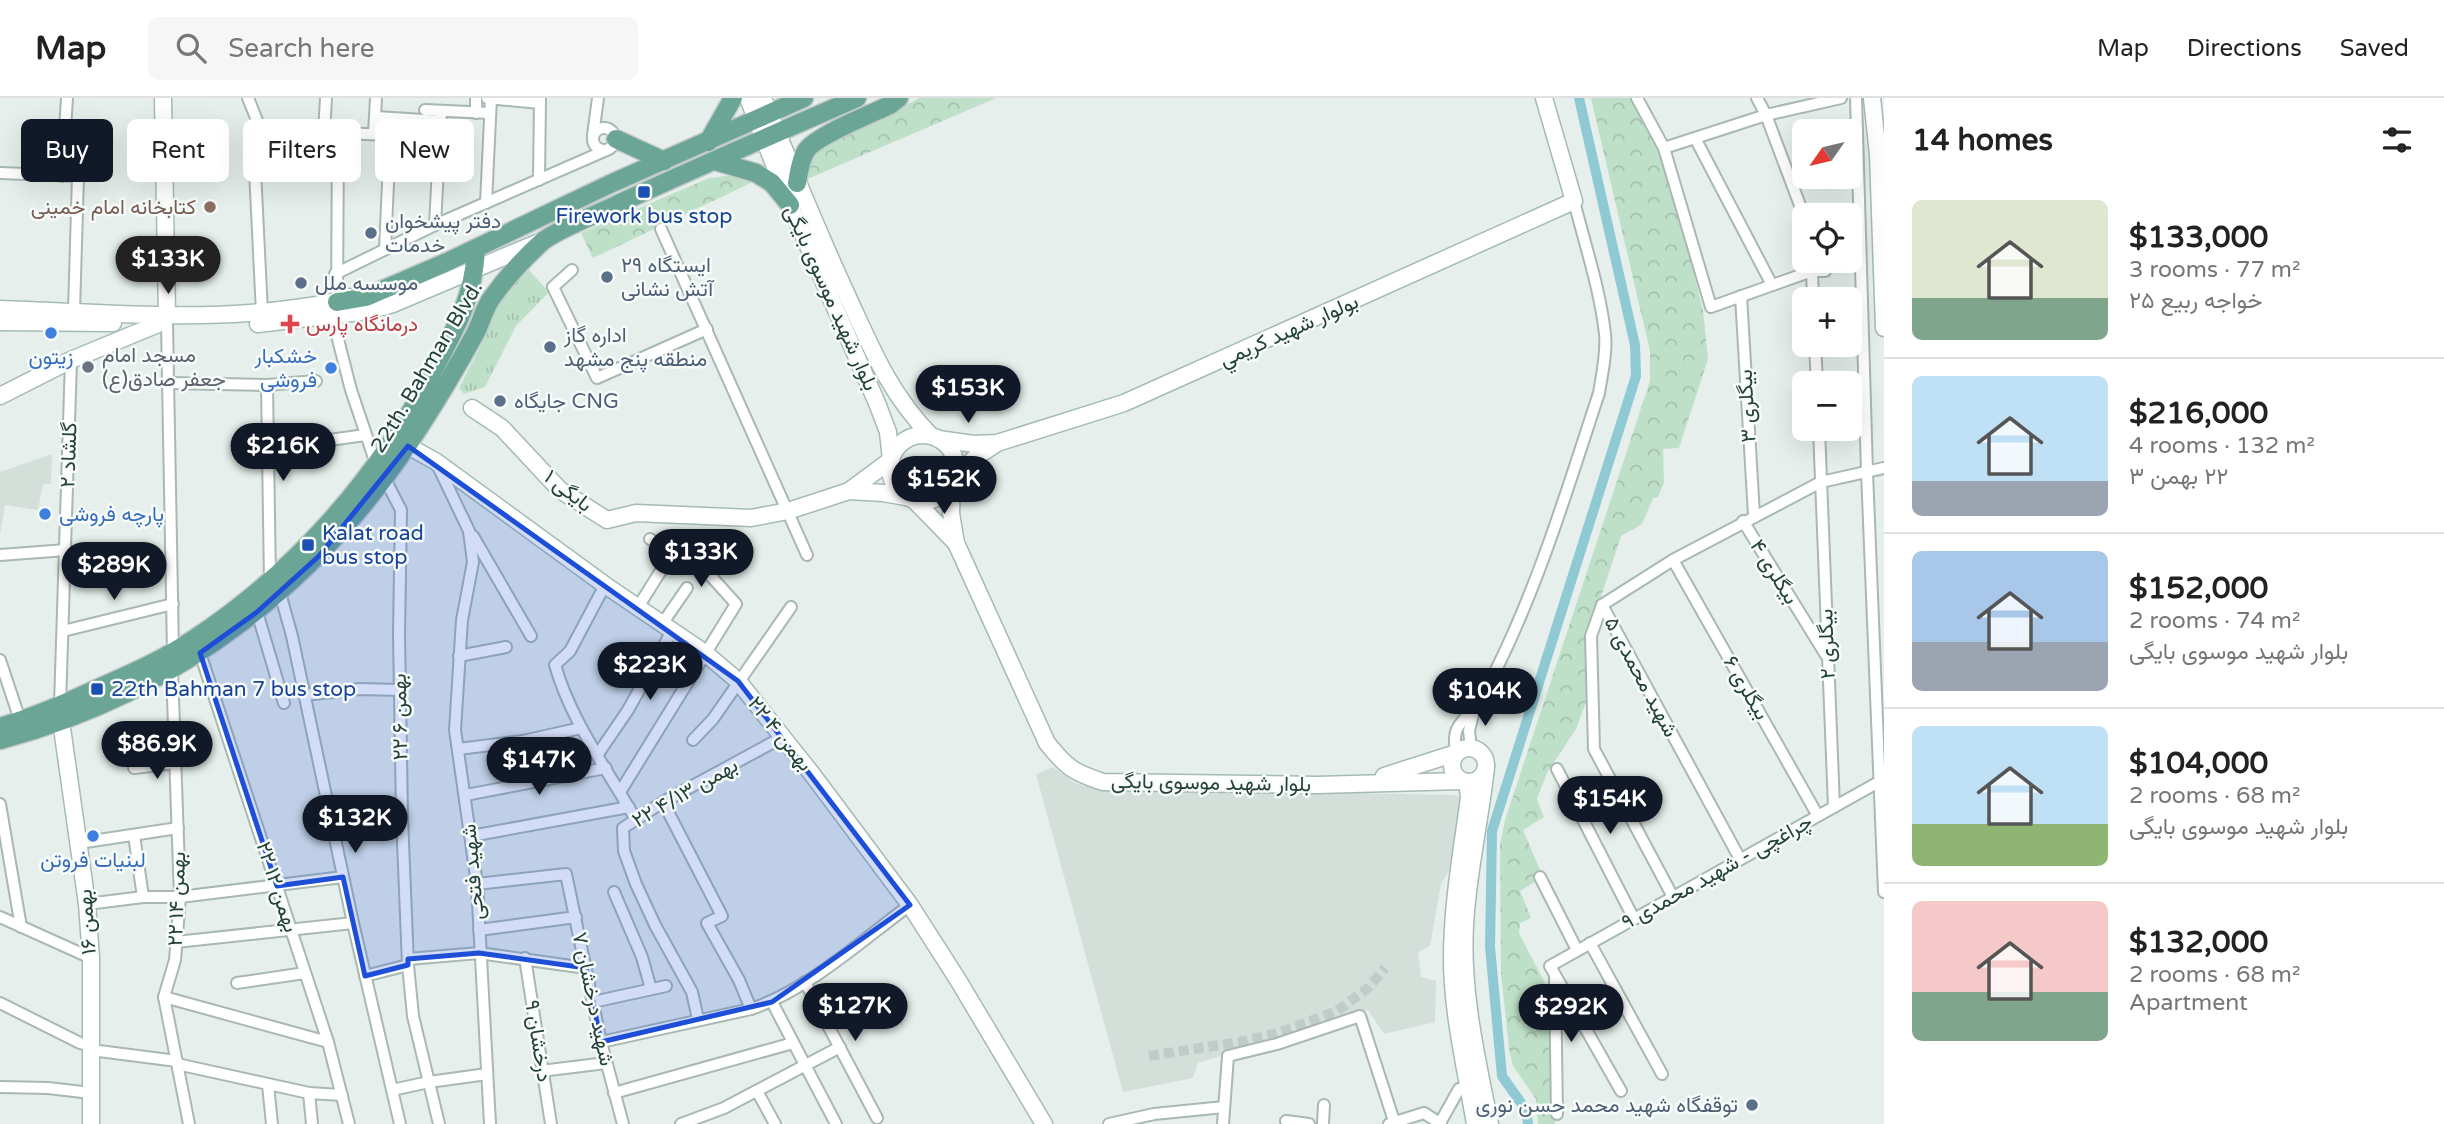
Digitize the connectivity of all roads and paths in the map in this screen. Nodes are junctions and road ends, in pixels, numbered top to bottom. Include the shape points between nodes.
1 (67, 98) edge
2 (163, 98) edge
3 (248, 98) edge
4 (326, 98) edge
5 (376, 98) edge
6 (476, 98) edge
7 (489, 98) edge
8 (733, 98) edge
9 (748, 98) edge
10 (804, 98) edge
11 (857, 98) edge
12 (899, 98) edge
13 (1544, 98) edge
14 (1637, 98) edge
15 (1757, 98) edge
16 (1841, 98) edge
17 (1856, 98) edge
18 (1872, 98) edge
19 (525, 100) edge
20 (540, 100) edge
21 (1823, 100) edge
22 (598, 102) edge
23 (425, 109) edge
24 (763, 111) edge
25 (476, 113) junction
26 (490, 113) junction
27 (1766, 115) junction
28 (440, 116) junction
29 (376, 117) junction
30 (391, 118) joint
31 (66, 119) edge
32 (256, 119) edge
33 (325, 119) edge
34 (361, 134) edge
35 (374, 134) joint
36 (771, 136) junction
37 (1695, 138) junction
38 (604, 139) junction
39 (708, 142) junction
40 (1664, 148) junction
41 (664, 161) junction
42 (715, 161) junction
43 (582, 162) junction
44 (0, 173) edge
45 (21, 174) edge
46 (631, 176) junction
47 (539, 180) junction
48 (78, 182) edge
49 (256, 182) edge
50 (337, 182) edge
51 (388, 182) edge
52 (797, 183) junction
53 (610, 184) junction
54 (1574, 201) junction
55 (485, 203) junction
56 (1799, 203) edge
57 (790, 205) junction
58 (435, 225) junction
59 (661, 229) dead end
60 (546, 239) junction
61 (385, 249) junction
62 (476, 249) junction
63 (479, 269) junction
64 (572, 270) dead end
65 (1806, 273) edge
66 (335, 274) junction
67 (1772, 285) junction
68 (1741, 296) junction
69 (489, 301) junction
70 (0, 309) edge
71 (334, 309) junction
72 (74, 311) junction
73 (262, 313) junction
74 (164, 321) junction
75 (0, 322) edge
76 (1884, 328) edge
77 (707, 329) junction
78 (71, 360) junction
79 (316, 381) dead end
80 (169, 383) junction
81 (267, 385) junction
82 (0, 396) edge
83 (472, 408) dead end
84 (365, 435) junction
85 (935, 438) junction
86 (1819, 441) edge
87 (997, 443) junction
88 (408, 446) junction
89 (267, 449) junction
90 (891, 460) junction
91 (435, 461) junction
92 (1884, 468) edge
93 (1867, 472) junction
94 (381, 473) junction
95 (954, 481) junction
96 (1821, 482) junction
97 (849, 492) junction
98 (911, 499) junction
99 (788, 512) junction
100 (1754, 516) junction
101 (1743, 522) junction
102 (469, 531) junction
103 (650, 539) dead end
104 (956, 543) junction
105 (66, 550) junction
106 (0, 555) edge
107 (807, 555) dead end
108 (1673, 561) junction
109 (662, 569) dead end
110 (605, 585) junction
111 (275, 588) junction
112 (687, 588) dead end
113 (173, 604) junction
114 (1602, 605) junction
115 (638, 607) junction
116 (791, 607) dead end
117 (257, 612) junction
118 (667, 627) junction
119 (63, 631) junction
120 (531, 636) dead end
121 (506, 647) dead end
122 (200, 653) junction
123 (705, 653) junction
124 (459, 656) junction
125 (1827, 658) junction
126 (0, 660) edge
127 (173, 661) junction
128 (738, 681) junction
129 (400, 690) junction
130 (304, 695) junction
131 (284, 702) dead end
132 (61, 713) junction
133 (20, 720) junction
134 (0, 727) edge
135 (581, 728) junction
136 (781, 738) junction
137 (0, 740) edge
138 (692, 740) dead end
139 (458, 749) junction
140 (1463, 751) junction
141 (598, 754) junction
142 (176, 763) junction
143 (1486, 767) junction
144 (134, 768) dead end
145 (606, 768) junction
146 (1557, 769) dead end
147 (1882, 780) edge
148 (1464, 782) junction
149 (1358, 783) junction
150 (620, 792) junction
151 (466, 795) junction
152 (663, 802) junction
153 (0, 803) edge
154 (629, 807) junction
155 (1834, 807) junction
156 (1818, 816) junction
157 (636, 820) junction
158 (178, 828) junction
159 (134, 835) junction
160 (471, 836) junction
161 (79, 843) junction
162 (1740, 859) junction
163 (343, 877) junction
164 (1540, 877) dead end
165 (477, 884) junction
166 (277, 886) junction
167 (614, 892) dead end
168 (1884, 892) edge
169 (143, 897) junction
170 (180, 897) junction
171 (1673, 897) junction
172 (87, 904) junction
173 (910, 905) junction
174 (0, 917) edge
175 (576, 917) junction
176 (1634, 919) junction
177 (353, 923) junction
178 (21, 927) junction
179 (291, 930) junction
180 (479, 930) junction
181 (176, 942) junction
182 (1590, 943) junction
183 (1577, 950) junction
184 (480, 953) junction
185 (90, 958) junction
186 (525, 958) junction
187 (408, 962) junction
188 (586, 968) junction
189 (1552, 970) junction
190 (305, 973) junction
191 (365, 976) junction
192 (806, 982) junction
193 (237, 983) dead end
194 (666, 986) dead end
195 (651, 989) junction
196 (164, 997) junction
197 (593, 1002) junction
198 (772, 1002) junction
199 (0, 1003) edge
200 (751, 1009) junction
201 (698, 1019) junction
202 (328, 1042) junction
203 (601, 1042) junction
204 (793, 1043) junction
205 (840, 1047) junction
206 (91, 1048) junction
207 (177, 1063) junction
208 (607, 1063) junction
209 (805, 1065) junction
210 (541, 1071) junction
211 (487, 1074) junction
212 (1662, 1074) dead end
213 (429, 1082) junction
214 (268, 1085) junction
215 (0, 1087) edge
216 (1469, 1088) junction
217 (393, 1090) junction
218 (757, 1091) junction
219 (1621, 1091) dead end
220 (91, 1093) junction
221 (309, 1093) junction
222 (614, 1093) junction
223 (342, 1095) junction
224 (1324, 1105) dead end
225 (1224, 1107) junction
226 (1557, 1114) dead end
227 (877, 1118) dead end
228 (1286, 1121) dead end
229 (1391, 1123) edge
230 (1441, 1123) edge
231 (91, 1124) edge
232 (189, 1124) edge
233 (272, 1124) edge
234 (312, 1124) edge
235 (349, 1124) edge
236 (400, 1124) edge
237 (439, 1124) edge
238 (490, 1124) edge
239 (551, 1124) edge
240 (623, 1124) edge
241 (681, 1124) edge
242 (775, 1124) edge
243 (836, 1124) edge
244 (1044, 1124) edge
245 (1109, 1124) edge
246 (1223, 1124) edge
247 (1309, 1124) edge
248 (1323, 1124) edge
249 (1475, 1124) edge
250 (1490, 1124) edge

1 - 31 street
2 - 74 street
3 - 32 street
4 - 33 street
5 - 29 street
6 - 25 street
7 - 19 street
7 - 26 street
8 - 39 main road
9 - 24 street
10 - 24 main road, 22th. Bahman Blvd.
11 - 36 main road, 22th. Bahman Blvd.
12 - 52 main road via 807,149
13 - 54 street
14 - 40 street
15 - 27 street
16 - 21 street
17 - 93 street
18 - 76 street
19 - 20 street
20 - 47 street
21 - 27 street
22 - 38 street
22 - 38 street
23 - 28 street
23 - 30 street
24 - 36 street
24 - 39 main road, 22th. Bahman Blvd.
25 - 26 street
25 - 28 street
26 - 55 street
27 - 37 street
27 - 56 street
28 - 58 street
29 - 30 street
29 - 35 street
34 - 35 street
36 - 42 main road, 22th. Bahman Blvd.
36 - 52 street, بلوار شهید موسوی بایگی
36 - 57 street, بلوار شهید موسوی بایگی
37 - 40 street
37 - 67 street
38 - 41 main road
38 - 43 street
38 - 43 street
38 - 46 main road via 627,151 633,164
39 - 41 main road, 22th. Bahman Blvd.
40 - 68 street via 1711,307
41 - 46 main road, 22th. Bahman Blvd.
42 - 57 main road via 756,173 772,183
42 - 60 main road, 22th. Bahman Blvd.
43 - 47 street
44 - 45 street
46 - 53 main road, 22th. Bahman Blvd.
47 - 55 street
48 - 72 street
49 - 73 street
50 - 66 street, ۲۲ بهمن ۶
51 - 61 street
52 - 85 street, بلوار شهید موسوی بایگی via 895,394
53 - 62 main road, 22th. Bahman Blvd.
53 - 71 street via 552,205
54 - 87 street, بولوار شهيد كريمي via 1124,403
54 - 140 street via 1605,336 1599,393 1542,567 1496,671 1474,707
55 - 58 street
57 - 90 street, بلوار شهید موسوی بایگی via 877,403 888,432
58 - 61 street
59 - 77 street
60 - 63 street
60 - 69 main road, 22th. Bahman Blvd.
61 - 66 street
62 - 63 main road, 22th. Bahman Blvd.
62 - 71 main road
63 - 69 main road
63 - 71 street via 368,311
63 - 94 main road, 22th. Bahman Blvd. via 458,322
64 - 77 street via 553,286 597,378
65 - 67 street
66 - 71 street, ۲۲ بهمن ۶
67 - 68 street
68 - 100 street, بیگلری ۳
69 - 88 main road, 22th. Bahman Blvd. via 477,331
70 - 72 street
71 - 73 street
71 - 74 street via 260,324
71 - 84 street, ۲۲ بهمن ۶
72 - 74 street
73 - 74 street
74 - 75 street
74 - 78 street
74 - 80 street, ۲۲ بهمن ۱۴
77 - 99 street
78 - 82 street
78 - 105 street, گلشاد ۲
79 - 81 street
80 - 81 street
80 - 113 street, ۲۲ بهمن ۱۴
81 - 89 street
83 - 99 street, بایگی ۱ via 502,428 560,490 607,520 635,513 751,518
84 - 89 street
84 - 94 street, ۲۲ بهمن ۶
85 - 87 street, بولوار شهيد كريمي
85 - 90 street via 917,436 903,442
85 - 95 street via 953,455
86 - 96 street, بیگلری ۲
87 - 95 street, بولوار شهيد كريمي
88 - 91 street, ۲۲ بهمن ۴
88 - 94 main road, 22th. Bahman Blvd.
89 - 111 street
90 - 97 street
90 - 98 street via 892,481
91 - 102 street, شهید فتحی
91 - 110 street, ۲۲ بهمن ۴
92 - 93 street
93 - 96 street
93 - 147 street
94 - 111 main road, 22th. Bahman Blvd. via 319,556
94 - 129 street, ۲۲ بهمن ۶ via 401,510
95 - 98 street via 936,499
95 - 104 street, بلوار شهید موسوی بایگی via 951,513
96 - 100 street
96 - 125 street, بیگلری ۲
97 - 98 street via 883,492
97 - 99 street, بایگی ۱
98 - 104 street, بلوار شهید موسوی بایگی
99 - 107 street
100 - 101 street
101 - 108 street
101 - 125 street, بیگلری ۴
102 - 120 street
102 - 124 street, شهید فتحی via 472,562
103 - 123 street via 709,574 736,604
104 - 149 street, بلوار شهید موسوی بایگی via 1047,743 1076,773 1103,782
105 - 106 street
105 - 119 street, گلشاد ۲
108 - 114 street
108 - 156 street, بیگلری ۶
109 - 115 street
110 - 115 street, ۲۲ بهمن ۴
110 - 135 street via 570,651 555,665 563,694
111 - 117 main road, 22th. Bahman Blvd.
111 - 127 main road, 22th. Bahman Blvd. via 215,624
111 - 130 street via 292,636
112 - 118 street
113 - 119 street
113 - 127 street, ۲۲ بهمن ۱۴
114 - 162 street, شهید محمدی ۵
114 - 171 street via 1591,636 1594,749
115 - 118 street, ۲۲ بهمن ۴
116 - 128 street
117 - 122 main road, 22th. Bahman Blvd.
117 - 131 street
118 - 123 street, ۲۲ بهمن ۴
118 - 141 street via 628,710
119 - 132 street, گلشاد ۲
121 - 124 street
122 - 127 main road, 22th. Bahman Blvd.
122 - 166 street, ۲۲ بهمن ۱۲
123 - 128 street, ۲۲ بهمن ۴
123 - 150 street
124 - 139 street, شهید فتحی
125 - 155 street, بیگلری ۲
126 - 133 street
127 - 132 main road, 22th. Bahman Blvd. via 142,687
127 - 142 street, ۲۲ بهمن ۱۴
128 - 136 street, ۲۲ بهمن ۴
128 - 138 street via 713,719
129 - 130 street
129 - 187 street, ۲۲ بهمن ۶
130 - 163 street
132 - 133 main road, 22th. Bahman Blvd.
132 - 137 main road, 22th. Bahman Blvd.
132 - 161 street, بهمن ۱۶
133 - 134 main road, 22th. Bahman Blvd.
135 - 139 street
135 - 141 street
136 - 152 street, ۲۲ بهمن ۴/۱۳
136 - 173 street, ۲۲ بهمن ۴
139 - 151 street, شهید فتحی
140 - 143 street via 1481,752
140 - 148 street via 1452,768
140 - 149 street, بلوار شهید موسوی بایگی
141 - 145 street
142 - 144 street
142 - 158 street, ۲۲ بهمن ۱۴
143 - 148 street via 1477,780
143 - 250 street via 1465,912 1465,960 1473,1039
145 - 150 street
145 - 151 street
146 - 176 street
147 - 155 street, ۹ چراغچی - شهید محمدی
147 - 168 street
148 - 149 street, بلوار شهید موسوی بایگی
148 - 216 street via 1469,797 1453,911 1452,962
150 - 154 street
151 - 160 street, شهید فتحی
152 - 157 street, ۲۲ بهمن ۴/۱۳
152 - 200 street via 722,916 707,923
153 - 178 street
154 - 157 street
154 - 160 street
155 - 156 street, ۹ چراغچی - شهید محمدی
156 - 162 street, ۹ چراغچی - شهید محمدی
157 - 201 street, ۲۲ بهمن ۴/۱۳ via 623,828 624,851 655,925 692,992
158 - 159 street
158 - 170 street, ۲۲ بهمن ۱۴
159 - 161 street
159 - 169 street
160 - 165 street, شهید فتحی
161 - 172 street, بهمن ۱۶
162 - 171 street, ۹ چراغچی - شهید محمدی
163 - 166 street
163 - 177 street
164 - 183 street
165 - 175 street, شهید درخشان ۷ via 566,874
165 - 180 street, شهید فتحی
166 - 170 street
166 - 179 street, ۲۲ بهمن ۱۲
167 - 195 street
169 - 170 street
169 - 172 street
170 - 181 street, ۲۲ بهمن ۱۴
171 - 176 street, ۹ چراغچی - شهید محمدی
172 - 185 street, بهمن ۱۶
173 - 192 street
173 - 244 street, ۲۲ بهمن ۴
174 - 178 street
175 - 180 street
175 - 188 street, شهید درخشان ۷
176 - 182 street, ۹ چراغچی - شهید محمدی
177 - 179 street
177 - 191 street
178 - 185 street
179 - 181 street
179 - 190 street, ۲۲ بهمن ۱۲
180 - 184 street, شهید فتحی
181 - 196 street, ۲۲ بهمن ۱۴
182 - 183 street, ۹ چراغچی - شهید محمدی
182 - 212 street
183 - 189 street, ۹ چراغچی - شهید محمدی
184 - 186 street
184 - 187 street
184 - 211 street, شهید فتحی
185 - 206 street, بهمن ۱۶
186 - 188 street
186 - 210 street, درخشان ۹
187 - 191 street
187 - 213 street, ۲۲ بهمن ۶ via 413,1016
188 - 197 street, شهید درخشان ۷
189 - 219 street
189 - 226 street
190 - 193 street
190 - 202 street, ۲۲ بهمن ۱۲
191 - 217 street
192 - 198 street
192 - 205 street
194 - 195 street
195 - 197 street
196 - 202 street
196 - 207 street, ۲۲ بهمن ۱۴
197 - 203 street, شهید درخشان ۷
198 - 200 street
198 - 204 street
199 - 206 street
200 - 201 street
201 - 203 street
202 - 223 street, ۲۲ بهمن ۱۲
203 - 208 street, شهید درخشان ۷
204 - 209 street
204 - 222 street
205 - 209 street
205 - 227 street
206 - 207 street
206 - 220 street, بهمن ۱۶
207 - 214 street
207 - 232 street, ۲۲ بهمن ۱۴
208 - 210 street
208 - 222 street, شهید درخشان ۷
209 - 218 street
209 - 243 street
210 - 239 street, درخشان ۹
211 - 213 street
211 - 238 street, شهید فتحی
213 - 217 street
213 - 237 street, ۲۲ بهمن ۶
214 - 221 street
214 - 233 street
215 - 220 street
216 - 230 street via 1460,1089
216 - 249 street
217 - 236 street
218 - 241 street
218 - 242 street
220 - 231 street, بهمن ۱۶
221 - 223 street
221 - 234 street
222 - 240 street, شهید درخشان ۷
223 - 235 street, ۲۲ بهمن ۱۲
224 - 248 street
225 - 229 street via 1228,1056 1360,1016
225 - 245 street
225 - 246 street
228 - 247 street
229 - 230 street via 1424,1113

